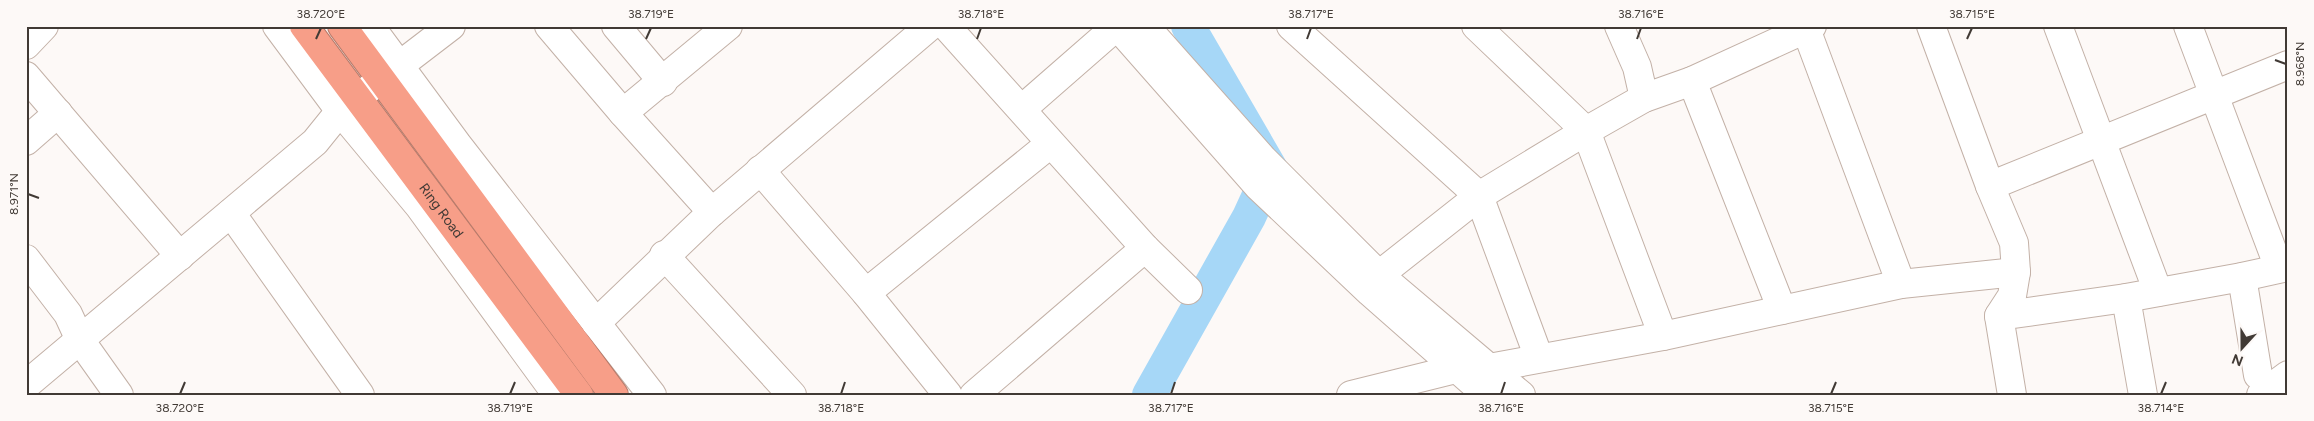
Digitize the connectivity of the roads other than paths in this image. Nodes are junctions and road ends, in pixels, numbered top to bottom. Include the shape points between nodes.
1 (44, 26) edge
2 (277, 26) edge
3 (304, 26) edge
4 (342, 26) edge
5 (370, 26) edge
6 (451, 26) edge
7 (549, 26) edge
8 (616, 26) edge
9 (728, 26) edge
10 (930, 26) edge
11 (946, 26) edge
12 (1117, 26) edge
13 (1145, 26) edge
14 (1291, 26) edge
15 (1476, 26) edge
16 (1619, 26) edge
17 (1931, 26) edge
18 (2058, 26) edge
19 (2188, 26) edge
20 (1809, 28) edge
21 (26, 44) edge
22 (2288, 65) edge
23 (390, 72) junction
24 (26, 76) edge
25 (1692, 81) junction
26 (663, 82) junction
27 (2215, 95) junction
28 (1644, 98) junction
29 (349, 104) junction
30 (1022, 109) junction
31 (58, 113) junction
32 (623, 113) junction
33 (1586, 131) junction
34 (2100, 140) junction
35 (26, 141) edge
36 (1050, 144) junction
37 (760, 170) junction
38 (1990, 186) junction
39 (1272, 189) junction
40 (1479, 196) junction
41 (712, 212) junction
42 (231, 213) junction
43 (1145, 248) junction
44 (180, 256) junction
45 (664, 256) junction
46 (26, 259) edge
47 (2284, 267) edge
48 (2016, 272) junction
49 (1379, 275) junction
50 (2242, 277) junction
51 (1901, 284) junction
52 (1188, 290) dead end
53 (2158, 292) junction
54 (866, 293) junction
55 (2126, 298) junction
56 (1782, 310) junction
57 (1999, 316) junction
58 (596, 323) junction
59 (1663, 336) junction
60 (80, 340) junction
61 (1539, 358) junction
62 (1472, 363) junction
63 (2288, 375) edge
64 (26, 385) edge
65 (2260, 385) edge
66 (2011, 394) edge
67 (119, 395) edge
68 (360, 395) edge
69 (557, 395) edge
70 (578, 395) edge
71 (614, 395) edge
72 (652, 395) edge
73 (792, 395) edge
74 (948, 395) edge
75 (974, 395) edge
76 (1351, 395) edge
77 (1487, 395) edge
78 (1521, 395) edge
79 (2143, 395) edge

1 - 21 street
2 - 29 street
3 - 29 highway, Ring Road
4 - 23 highway, Ring Road
5 - 23 street
6 - 23 street
7 - 32 street
8 - 26 street
9 - 26 street
10 - 37 street
11 - 30 street
12 - 30 street
12 - 39 street
13 - 39 street via 1263,158
14 - 40 street
15 - 33 street
16 - 28 street via 1637,67
17 - 38 street
18 - 34 street
19 - 27 street
20 - 25 street
20 - 51 street
22 - 27 street
23 - 29 street
23 - 58 street via 457,144
23 - 71 highway, Ring Road
24 - 31 street
25 - 28 street
25 - 56 street
26 - 32 street
27 - 34 street
27 - 47 street
28 - 33 street
29 - 42 street via 315,142
29 - 69 street
29 - 70 highway, Ring Road
30 - 36 street
31 - 35 street
31 - 44 street
32 - 41 street
33 - 40 street
33 - 59 street
34 - 38 street
34 - 53 street
36 - 43 street
36 - 54 street
37 - 41 street
37 - 54 street
38 - 48 street via 2014,242
39 - 49 street
39 - 62 street
40 - 49 street
40 - 61 street
41 - 45 street
42 - 44 street
42 - 68 street
43 - 52 street
43 - 75 street
44 - 60 street
45 - 58 street
45 - 73 street
46 - 60 street via 68,314
47 - 50 street
48 - 51 street
48 - 57 street via 2012,296
49 - 62 street
50 - 53 street
50 - 65 street
51 - 56 street
53 - 55 street
54 - 74 street
55 - 57 street
55 - 79 street
56 - 59 street
57 - 66 street
58 - 72 street
59 - 61 street
60 - 64 street
60 - 67 street
61 - 62 street
62 - 76 street
62 - 77 street
62 - 78 street
63 - 65 street

